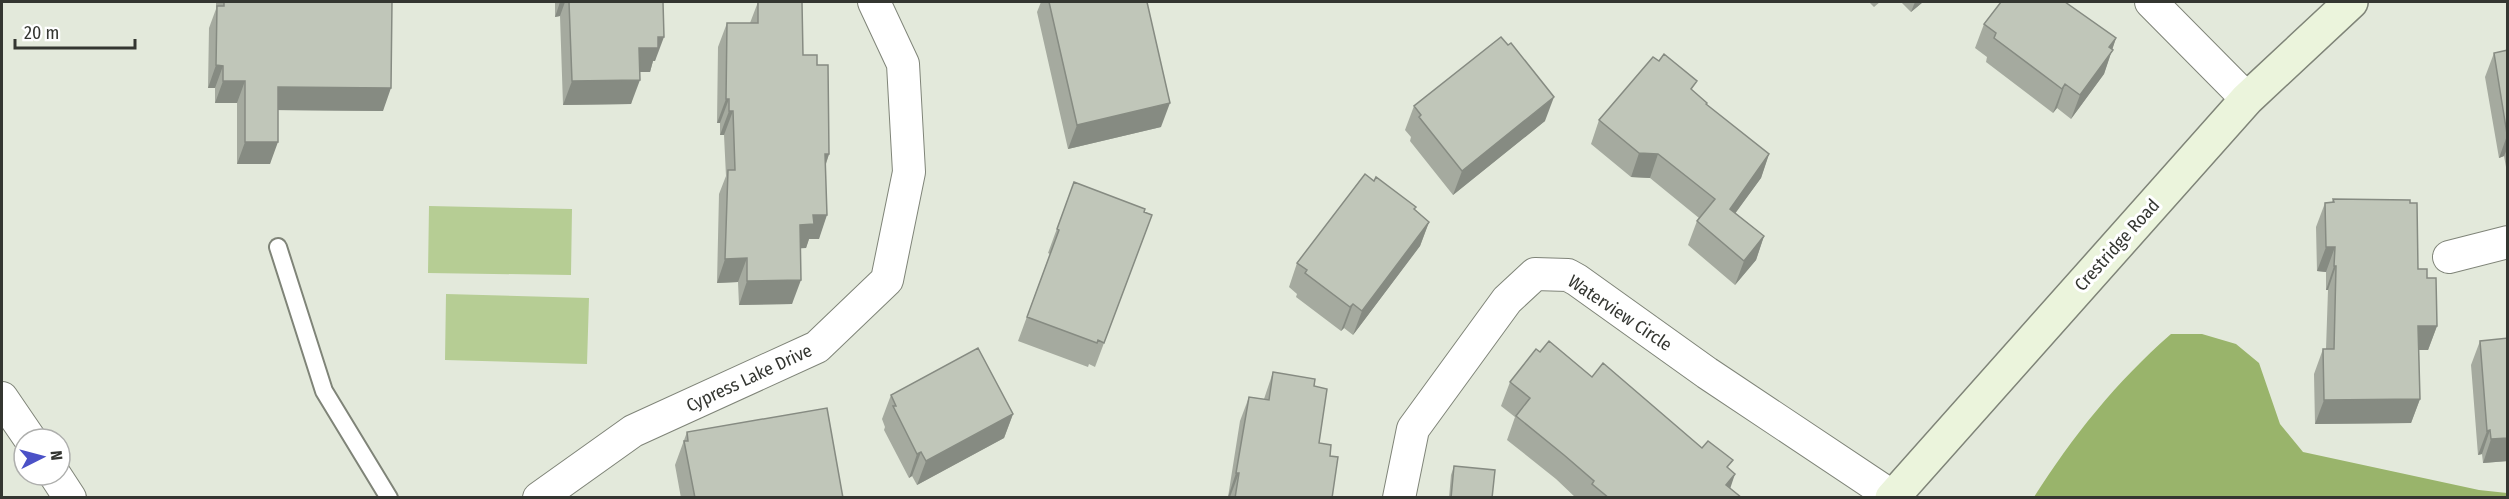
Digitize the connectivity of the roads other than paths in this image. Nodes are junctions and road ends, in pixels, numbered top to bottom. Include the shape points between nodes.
1 (873, 2) edge
2 (2151, 2) edge
3 (2351, 2) edge
4 (2247, 99) junction
5 (2508, 242) edge
6 (278, 247) dead end
7 (2450, 257) dead end
8 (2, 398) edge
9 (22, 427) edge
10 (1893, 497) edge
11 (389, 498) edge
12 (539, 498) edge
13 (1399, 498) edge

1 - 12 street, Cypress Lake Drive via 903,64 909,172 887,280 817,347 633,431
2 - 4 street
3 - 4 street, Crestridge Road
4 - 10 street, Crestridge Road
5 - 7 street
6 - 11 lane via 324,391
8 - 9 street
10 - 13 street, Waterview Circle via 1707,374 1577,280 1568,275 1535,274 1507,300 1413,429

